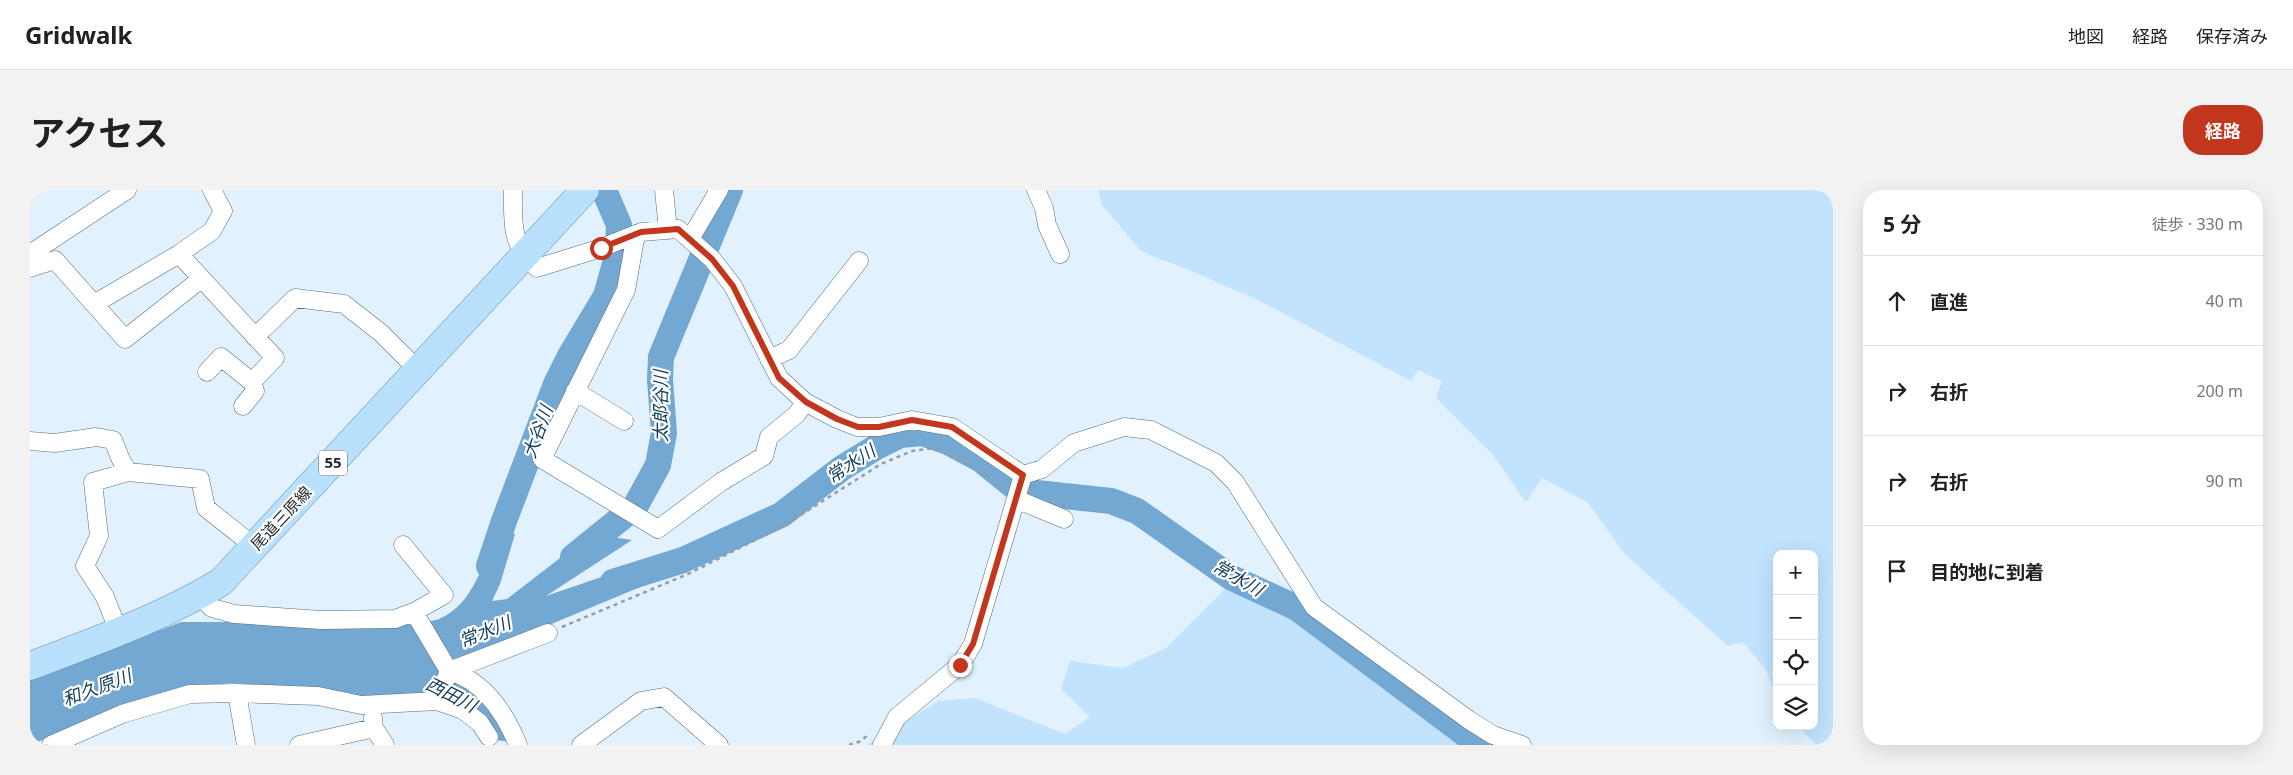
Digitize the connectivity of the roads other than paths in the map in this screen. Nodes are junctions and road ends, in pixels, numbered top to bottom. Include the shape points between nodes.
1 (127, 190) edge
2 (212, 190) edge
3 (512, 190) edge
4 (585, 190) edge
5 (664, 190) edge
6 (718, 190) edge
7 (1036, 190) edge
8 (668, 230) junction
9 (641, 232) junction
10 (694, 242) junction
11 (30, 254) edge
12 (179, 254) junction
13 (1060, 254) dead end
14 (524, 257) junction
15 (858, 261) dead end
16 (30, 268) edge
17 (201, 279) junction
18 (94, 304) junction
19 (254, 336) junction
20 (769, 359) junction
21 (419, 371) junction
22 (207, 372) dead end
23 (252, 382) junction
24 (576, 391) junction
25 (806, 402) junction
26 (243, 406) dead end
27 (624, 421) dead end
28 (30, 441) edge
29 (128, 472) junction
30 (1023, 475) junction
31 (1016, 499) junction
32 (1064, 519) dead end
33 (403, 545) dead end
34 (255, 546) junction
35 (199, 596) junction
36 (414, 612) junction
37 (119, 632) junction
38 (548, 633) road end
39 (30, 666) edge
40 (449, 671) junction
41 (237, 693) junction
42 (437, 701) junction
43 (371, 705) junction
44 (374, 728) junction
45 (489, 737) dead end
46 (51, 745) edge
47 (246, 745) edge
48 (299, 745) edge
49 (385, 745) edge
50 (518, 745) edge
51 (581, 745) edge
52 (719, 745) edge
53 (882, 745) edge
54 (1522, 745) edge

1 - 11 street
2 - 12 street via 224,211 212,230
3 - 14 street via 514,226
4 - 14 main road, 尾道三原線 / 55
5 - 8 street
6 - 10 street
7 - 13 street via 1044,208 1046,225
8 - 9 street
8 - 10 street via 678,229
9 - 14 street via 537,268
9 - 24 street via 635,239 626,290
10 - 20 street via 733,286
12 - 17 street
12 - 18 street
14 - 21 main road, 尾道三原線 / 55
15 - 20 street via 789,350
16 - 18 street via 55,260
17 - 18 street via 125,339
17 - 19 street
19 - 21 street via 295,298 344,304 381,333
19 - 23 street via 275,358
20 - 25 street via 779,378
21 - 34 main road, 尾道三原線 / 55
22 - 23 street via 222,357
23 - 26 street via 255,391
24 - 25 street via 542,459 658,529 721,482 764,456 770,437
24 - 27 street
25 - 30 street via 858,427 879,427 912,420 952,427
28 - 29 street via 55,443 96,437 114,440
29 - 34 street via 200,479 206,508
29 - 37 street via 93,482 99,536 86,566 105,597
30 - 31 street
30 - 54 street via 1042,469 1074,443 1124,427 1151,430 1216,463 1235,482 1314,607 1469,720 1493,735
31 - 32 street
31 - 53 street via 973,644 960,665 897,717
33 - 36 street via 444,595
34 - 35 main road, 尾道三原線 / 55 via 221,582
35 - 36 street via 212,608 321,620 395,619
35 - 37 main road, 尾道三原線 / 55
36 - 40 street
37 - 39 main road, 尾道三原線 / 55
38 - 40 street
40 - 42 street
40 - 50 street via 461,674 492,698
41 - 43 street via 318,696
41 - 46 street via 190,694 122,714
41 - 47 street
42 - 43 street
42 - 45 street via 463,710 480,723
43 - 44 street
44 - 48 street
44 - 49 street
51 - 52 street via 641,701 664,697

